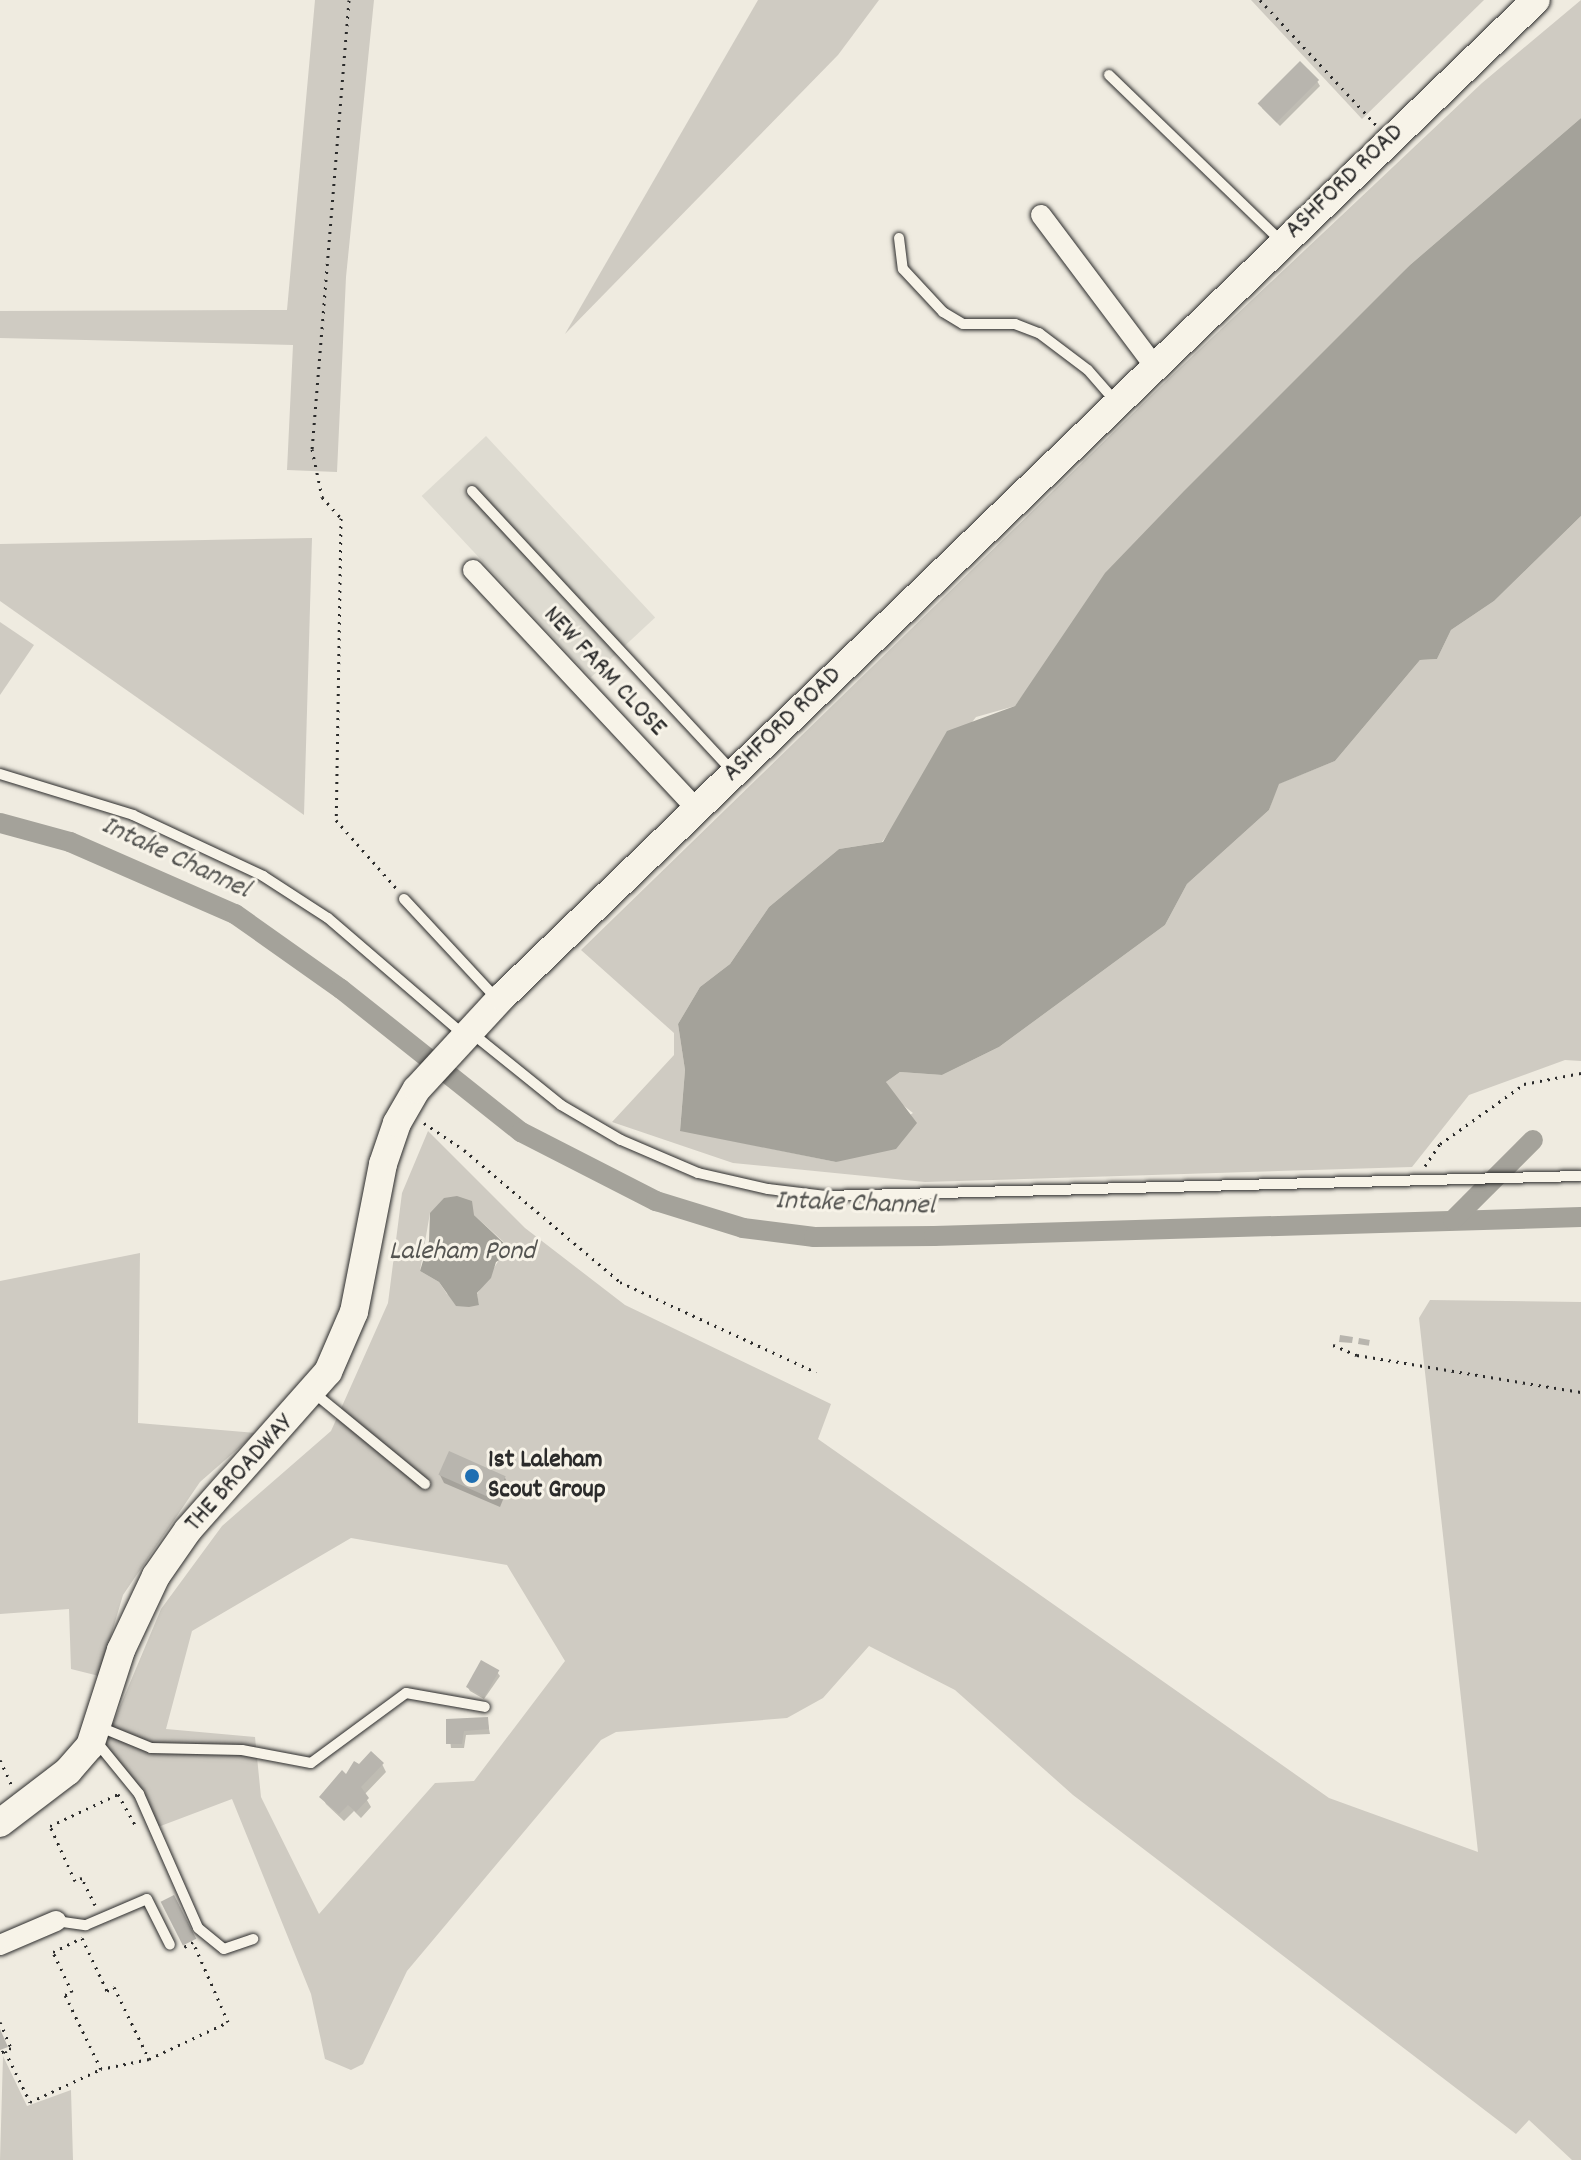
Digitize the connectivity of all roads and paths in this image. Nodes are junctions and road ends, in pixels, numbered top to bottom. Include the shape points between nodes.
1 (349, 0) edge
2 (1260, 0) edge
3 (1536, 0) edge
4 (1109, 75) dead end
5 (1389, 140) junction
6 (1041, 215) dead end
7 (899, 238) dead end
8 (1283, 242) junction
9 (1153, 364) junction
10 (1116, 402) junction
11 (472, 491) dead end
12 (473, 570) dead end
13 (734, 773) junction
14 (0, 774) edge
15 (697, 809) junction
16 (404, 899) joint
17 (498, 1001) junction
18 (463, 1036) junction
19 (1581, 1073) edge
20 (411, 1099) junction
21 (1581, 1176) edge
22 (1415, 1181) junction
23 (1333, 1345) dead end
24 (816, 1372) dead end
25 (313, 1392) junction
26 (1581, 1392) edge
27 (425, 1484) dead end
28 (485, 1707) dead end
29 (96, 1732) junction
30 (0, 1823) edge
31 (139, 1832) dead end
32 (101, 1919) junction
33 (56, 1921) joint
34 (253, 1939) dead end
35 (0, 1945) edge
36 (170, 1945) joint
37 (0, 2022) edge
38 (2, 2052) edge
39 (149, 2059) junction
40 (101, 2069) junction

1 - 16 path via 312,449 322,497 341,518 333,796 336,820 352,844
2 - 5 path
3 - 5 main road, ASHFORD ROAD
4 - 8 lane
5 - 8 main road, ASHFORD ROAD
6 - 9 street via 1059,248
7 - 10 lane via 903,269 943,312 963,324 1015,324 1039,333 1088,370
8 - 9 main road, ASHFORD ROAD
9 - 10 main road, ASHFORD ROAD
10 - 13 main road, ASHFORD ROAD
11 - 13 lane
12 - 15 street, NEW FARM CLOSE
13 - 15 main road, ASHFORD ROAD
14 - 18 lane via 133,815 263,876 328,918
15 - 17 main road, ASHFORD ROAD
16 - 17 lane
17 - 18 main road, ASHFORD ROAD
18 - 20 main road, ASHFORD ROAD
18 - 22 lane via 621,1140 698,1173 768,1189 826,1196
19 - 22 path via 1524,1084 1440,1144
20 - 24 path via 620,1282
20 - 25 main road, THE BROADWAY via 373,1196 354,1312 342,1345
21 - 22 lane
23 - 26 path via 1357,1355
25 - 27 lane
25 - 29 main road, THE BROADWAY via 225,1485 156,1576 121,1650
28 - 29 lane via 406,1693 311,1763 242,1750 151,1748
29 - 30 main road, THE BROADWAY via 68,1771
29 - 34 lane via 139,1794 198,1928 224,1949
31 - 32 path via 118,1794 50,1826 75,1881 82,1878
32 - 33 lane via 76,1927
32 - 36 lane via 147,1899
33 - 35 street
36 - 39 path via 173,1952 193,1942 228,2022
37 - 38 path via 11,2048
38 - 40 path via 30,2102
39 - 40 path
39 - 40 path via 82,1938 53,1952 72,1992 65,1995

